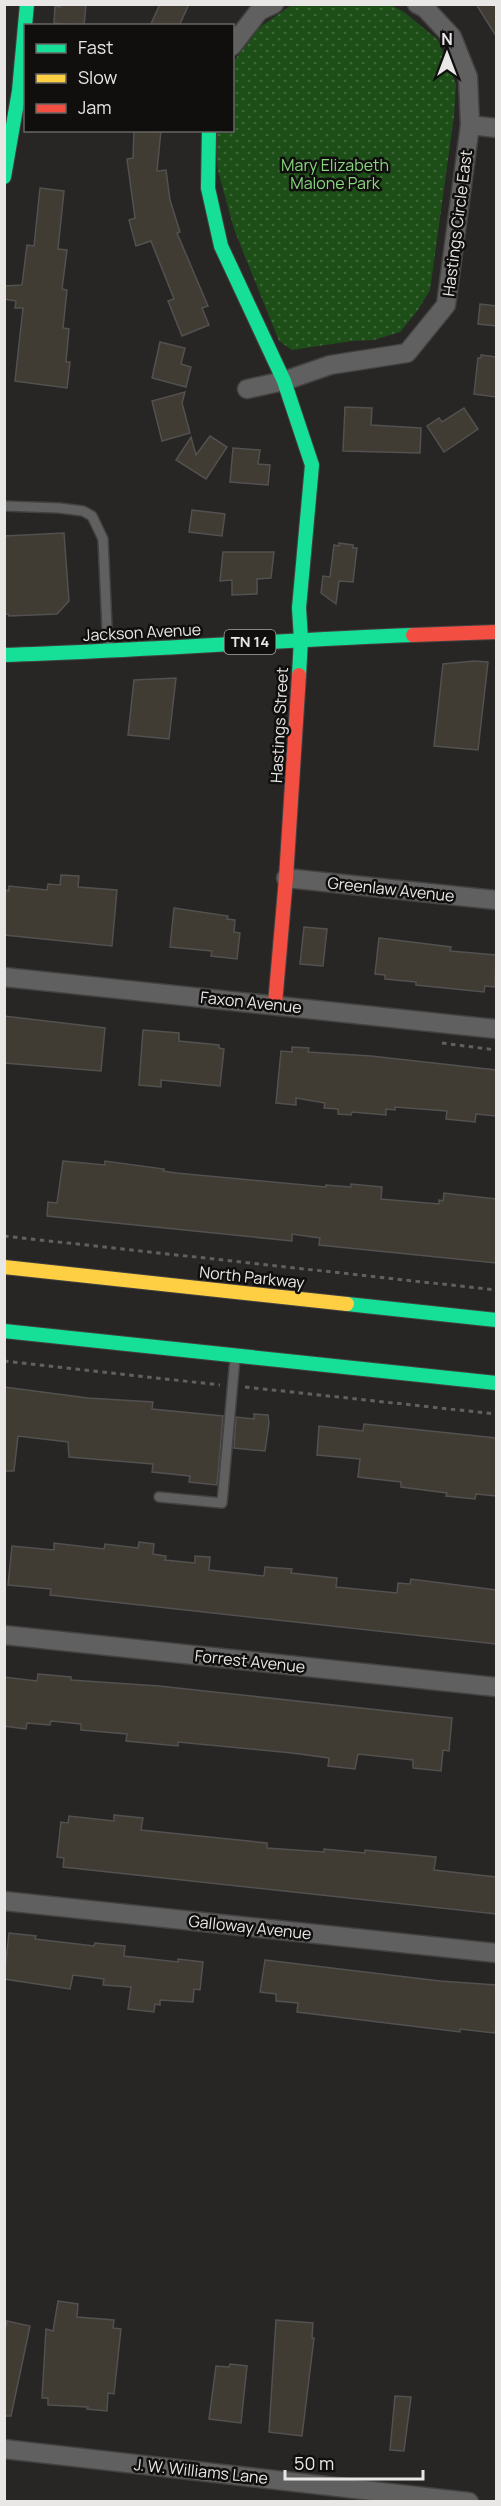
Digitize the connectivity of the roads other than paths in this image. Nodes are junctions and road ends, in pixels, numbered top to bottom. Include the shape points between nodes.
1 (27, 4) edge
2 (274, 4) edge
3 (417, 4) edge
4 (25, 24) edge
5 (24, 37) edge
6 (234, 43) edge
7 (470, 125) junction
8 (496, 128) edge
9 (209, 132) edge
10 (4, 177) edge
11 (284, 381) junction
12 (247, 389) dead end
13 (4, 506) edge
14 (496, 632) edge
15 (301, 639) junction
16 (108, 652) junction
17 (4, 655) edge
18 (286, 878) junction
19 (496, 900) edge
20 (4, 977) edge
21 (275, 1004) junction
22 (496, 1029) edge
23 (4, 1267) edge
24 (496, 1320) edge
25 (4, 1331) edge
26 (236, 1355) junction
27 (496, 1383) edge
28 (159, 1497) dead end
29 (4, 1635) edge
30 (496, 1687) edge
31 (4, 1901) edge
32 (496, 1953) edge
33 (4, 2449) edge
34 (469, 2502) edge

1 - 4 main road
2 - 6 street via 259,11
3 - 7 street, Hastings Circle East via 452,37 468,76
5 - 10 main road
7 - 8 street
7 - 11 street, Hastings Circle East via 446,305 406,353 330,365
9 - 11 main road, Hastings Street via 208,188 221,246
11 - 12 street, Hastings Circle East
11 - 15 main road, Hastings Street via 312,465
13 - 16 lane via 59,508 92,516 103,539
14 - 15 main road, Jackson Avenue / TN 14
15 - 16 main road, Jackson Avenue / TN 14
15 - 18 main road, Hastings Street
16 - 17 main road, Jackson Avenue / TN 14
18 - 19 street, Greenlaw Avenue
18 - 21 main road, Hastings Street
20 - 21 street, Faxon Avenue
21 - 22 street, Faxon Avenue
23 - 24 main road, North Parkway
25 - 26 main road
26 - 27 main road
26 - 28 lane via 222,1503
29 - 30 street, Forrest Avenue
31 - 32 street, Galloway Avenue
33 - 34 street, J. W. Williams Lane

